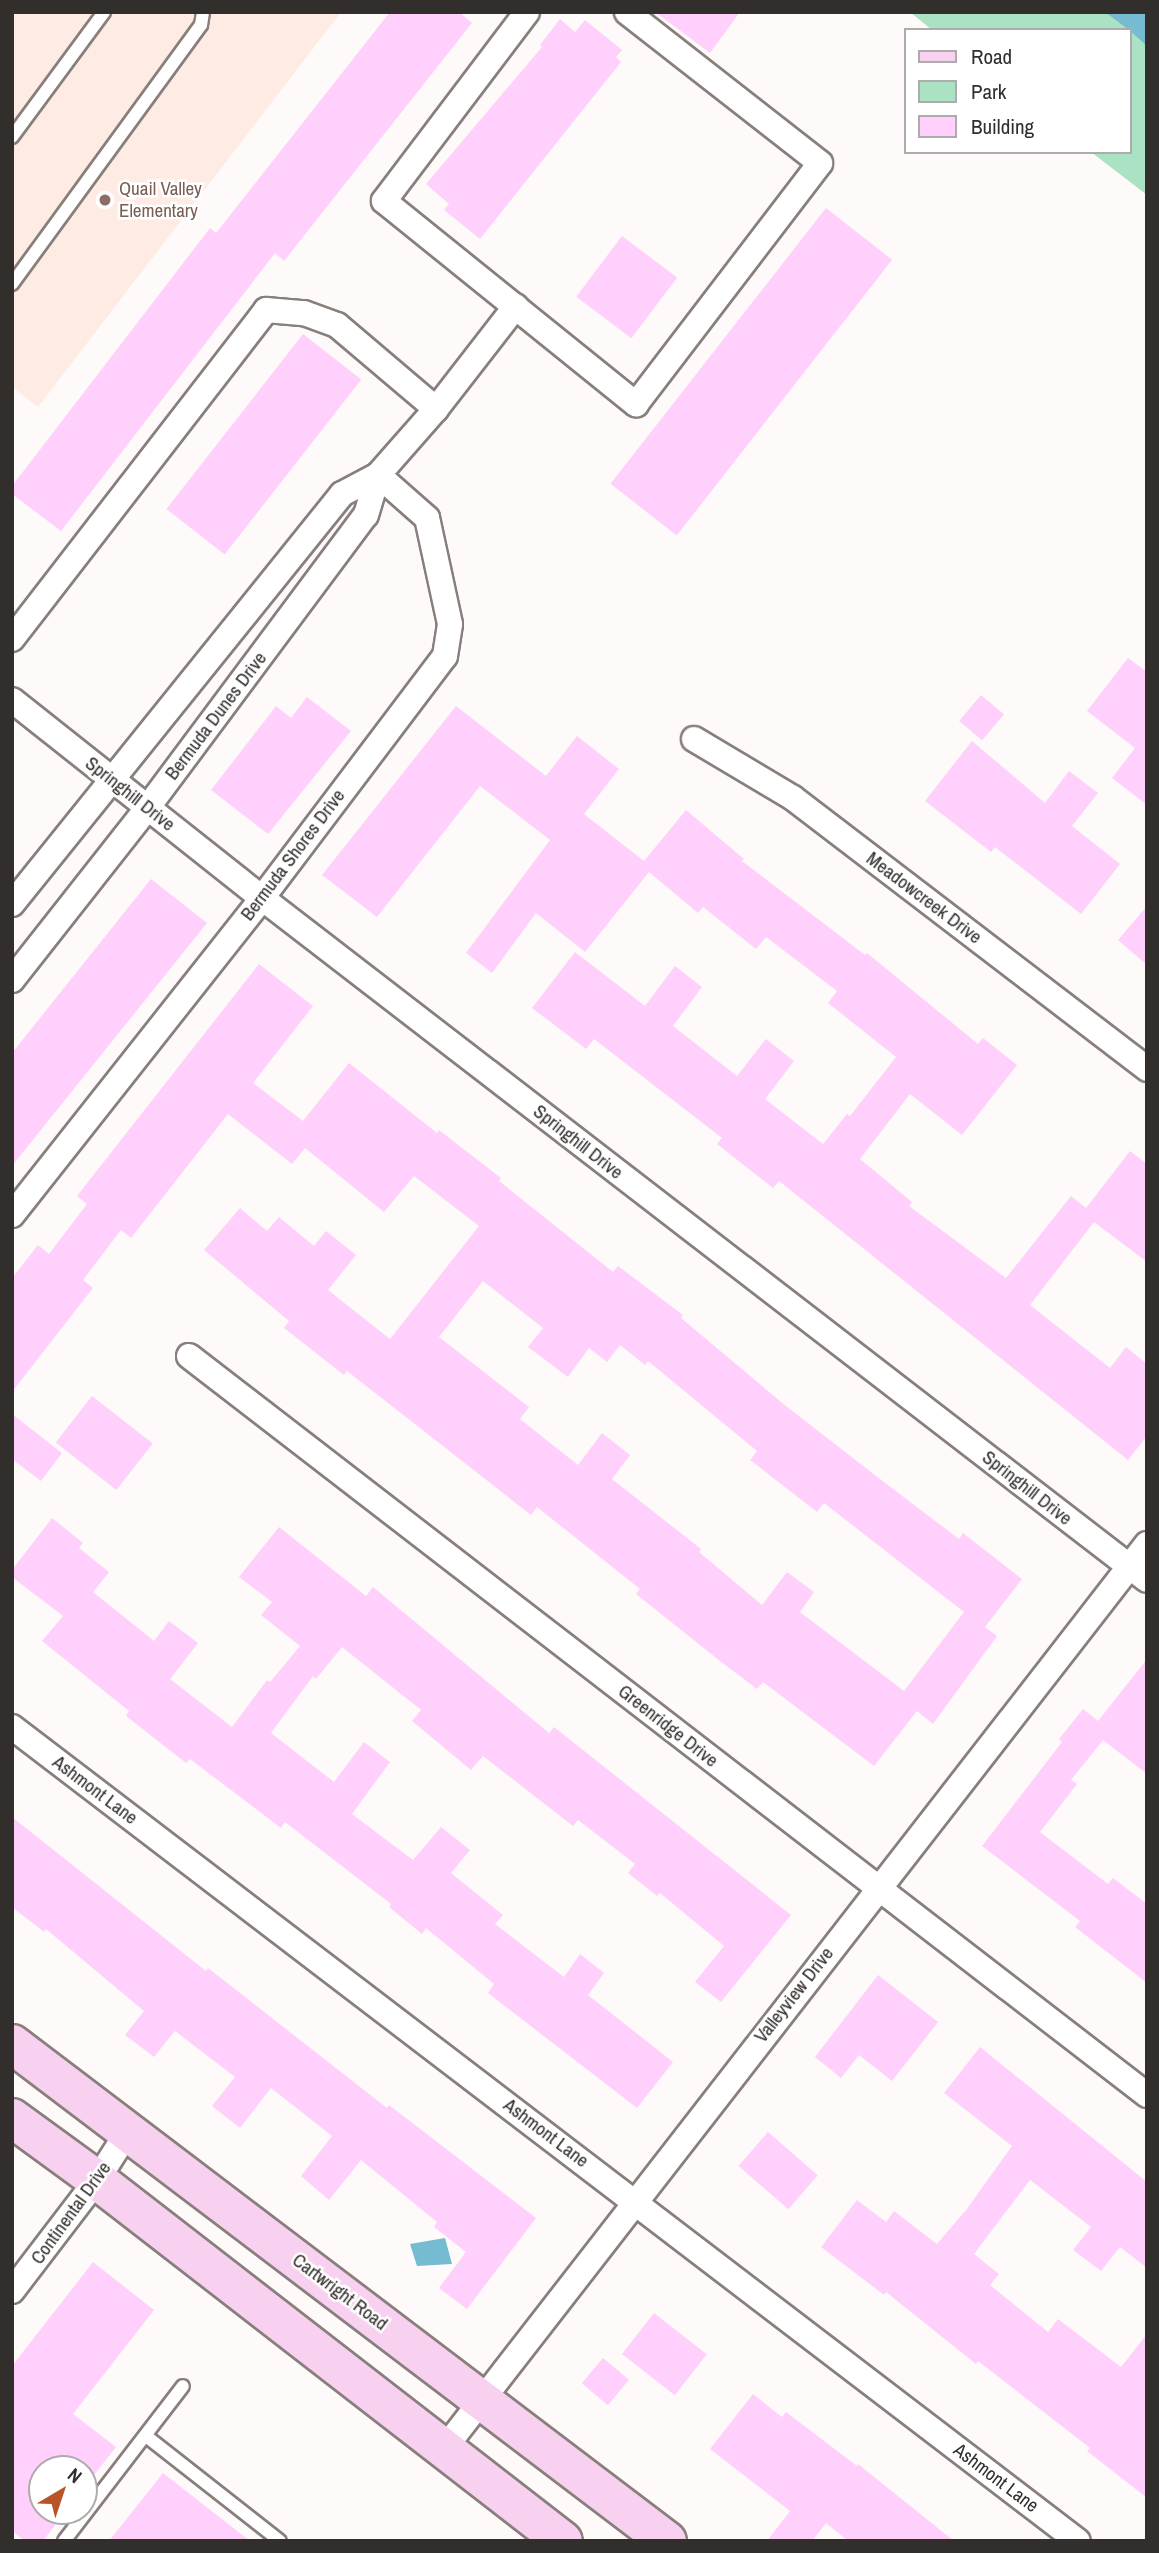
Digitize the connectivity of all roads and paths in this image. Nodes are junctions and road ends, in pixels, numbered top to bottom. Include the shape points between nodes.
1 (104, 12) edge
2 (203, 12) edge
3 (527, 12) edge
4 (627, 12) edge
5 (12, 137) edge
6 (12, 284) edge
7 (516, 306) junction
8 (436, 409) junction
9 (378, 475) junction
10 (12, 639) edge
11 (12, 700) edge
12 (694, 739) dead end
13 (111, 781) junction
14 (148, 807) junction
15 (262, 898) junction
16 (12, 904) edge
17 (12, 980) edge
18 (1147, 1069) edge
19 (17, 1200) edge
20 (189, 1356) dead end
21 (1147, 1544) edge
22 (1138, 1573) edge
23 (12, 1727) edge
24 (877, 1888) junction
25 (12, 2044) edge
26 (1147, 2095) edge
27 (12, 2118) edge
28 (127, 2133) junction
29 (97, 2180) junction
30 (635, 2202) junction
31 (12, 2291) edge
32 (183, 2386) dead end
33 (484, 2400) junction
34 (146, 2436) junction
35 (444, 2449) junction
36 (64, 2541) edge
37 (281, 2541) edge
38 (562, 2541) edge
39 (667, 2541) edge
40 (1078, 2541) edge

1 - 5 lane
2 - 6 lane via 201,25
3 - 7 street via 384,201
4 - 7 street via 820,163 636,404
7 - 8 street, Bermuda Dunes Drive
8 - 9 street, Bermuda Dunes Drive
8 - 10 street via 337,325 304,313 266,310
9 - 13 street, Bermuda Dunes Drive via 342,494
9 - 14 street, Bermuda Dunes Drive via 366,515
9 - 15 street, Bermuda Shores Drive via 427,518 450,624 446,656
11 - 13 street, Springhill Drive
12 - 18 street, Meadowcreek Drive via 793,798
13 - 14 street, Springhill Drive
13 - 16 street, Bermuda Dunes Drive
14 - 15 street, Springhill Drive
14 - 17 street, Bermuda Dunes Drive
15 - 19 street, Bermuda Shores Drive
15 - 22 street, Springhill Drive
20 - 24 street, Greenridge Drive
21 - 22 street, Valleyview Drive
22 - 24 street, Valleyview Drive
23 - 30 street, Ashmont Lane
24 - 26 street, Greenridge Drive
24 - 30 street, Valleyview Drive
25 - 28 main road, Cartwright Road
27 - 29 main road
28 - 29 street, Continental Drive
28 - 33 main road, Cartwright Road
29 - 31 street, Continental Drive
29 - 35 main road
30 - 33 street, Valleyview Drive
30 - 40 street, Ashmont Lane
32 - 34 lane
33 - 35 street, Valleyview Drive
33 - 39 main road, Cartwright Road
34 - 36 lane
34 - 37 lane
35 - 38 main road

